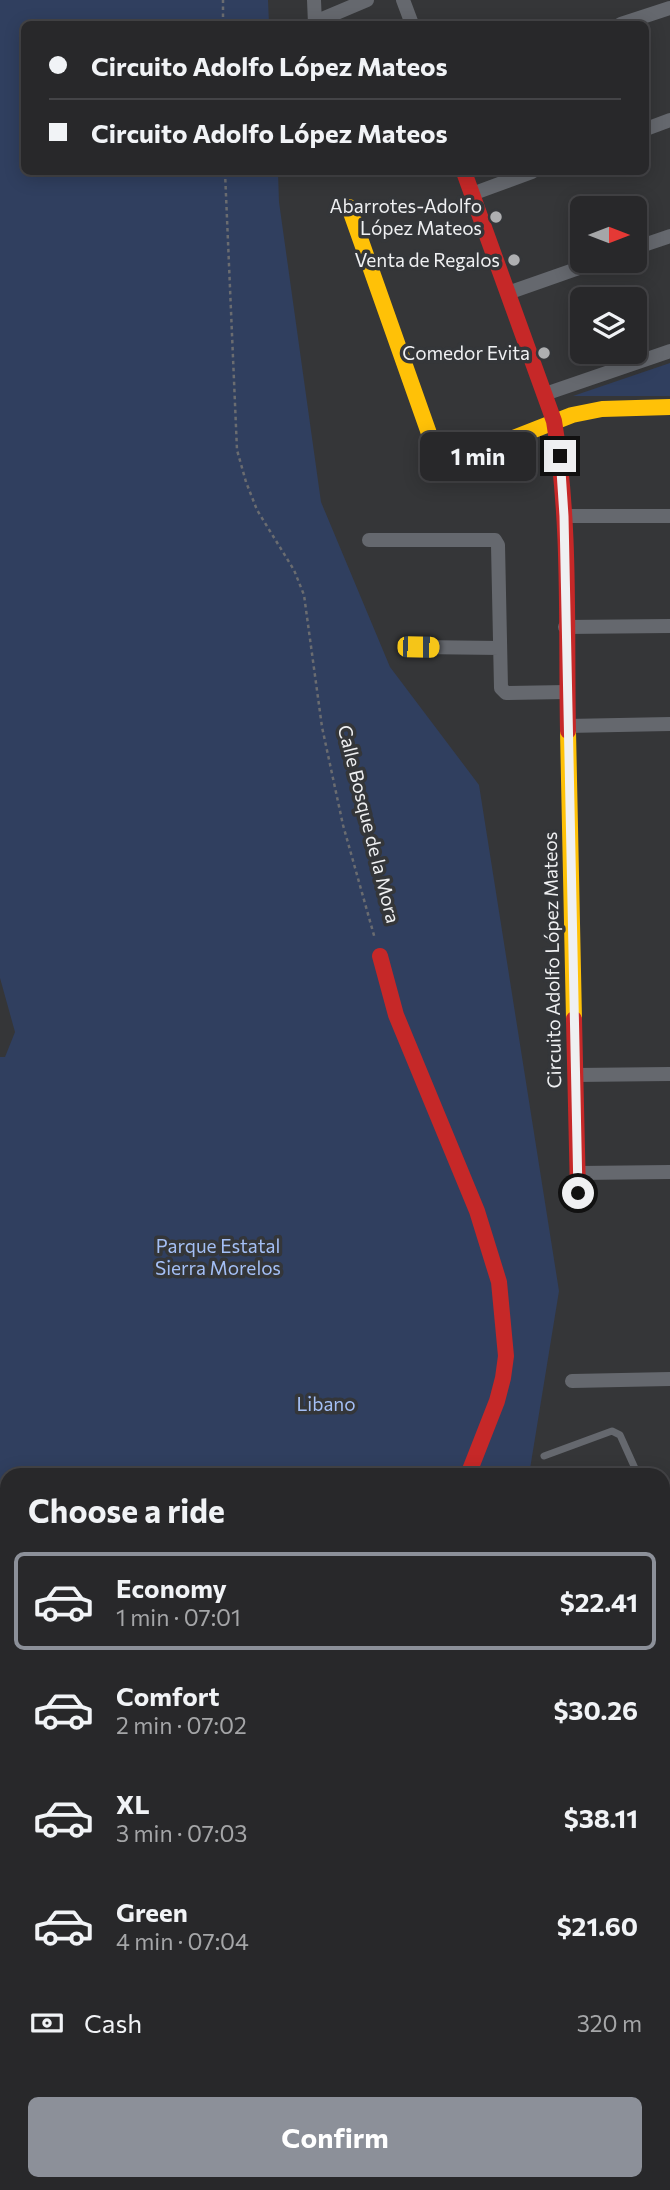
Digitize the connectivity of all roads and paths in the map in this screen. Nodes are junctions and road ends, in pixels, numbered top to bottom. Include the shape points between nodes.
1 (223, 0) edge
2 (314, 0) edge
3 (367, 0) edge
4 (403, 0) edge
5 (670, 8) edge
6 (223, 21) edge
7 (315, 21) edge
8 (320, 21) edge
9 (411, 21) edge
10 (630, 21) edge
11 (670, 121) edge
12 (649, 129) edge
13 (225, 175) edge
14 (465, 175) edge
15 (524, 175) edge
16 (472, 194) junction
17 (349, 206) dead end
18 (670, 236) edge
19 (648, 244) edge
20 (570, 271) edge
21 (508, 293) junction
22 (670, 351) edge
23 (545, 394) junction
24 (670, 407) edge
25 (554, 421) junction
26 (564, 516) junction
27 (670, 516) edge
28 (369, 540) dead end
29 (670, 626) edge
30 (565, 627) junction
31 (418, 647) dead end
32 (500, 648) junction
33 (566, 692) junction
34 (670, 724) edge
35 (567, 726) junction
36 (380, 956) joint
37 (575, 1074) junction
38 (670, 1074) edge
39 (670, 1172) edge
40 (579, 1174) junction
41 (578, 1193) dead end
42 (670, 1379) edge
43 (572, 1381) dead end
44 (544, 1456) dead end
45 (471, 1468) edge
46 (635, 1468) edge

1 - 6 path
2 - 7 street
3 - 8 street
4 - 9 street
5 - 10 street
11 - 12 street
13 - 36 path, Calle Bosque de la Mora via 237,450 257,510 294,569 304,595 322,727 343,825
14 - 16 main road, Circuito Adolfo López Mateos
15 - 16 street
16 - 21 main road, Circuito Adolfo López Mateos
17 - 25 main road via 440,460 450,463
18 - 19 street
20 - 21 street
21 - 23 main road, Circuito Adolfo López Mateos
22 - 23 street
23 - 25 main road, Circuito Adolfo López Mateos
24 - 25 main road via 601,409
25 - 26 main road, Circuito Adolfo López Mateos
26 - 27 street
26 - 30 main road, Circuito Adolfo López Mateos
28 - 32 street via 495,540
29 - 30 street
30 - 33 main road, Circuito Adolfo López Mateos
31 - 32 street
32 - 33 street via 500,684 506,693
33 - 35 main road, Circuito Adolfo López Mateos
34 - 35 street
35 - 37 main road, Circuito Adolfo López Mateos
36 - 45 main road via 396,1015 477,1211 499,1282 506,1356 503,1378
37 - 38 street
37 - 40 main road, Circuito Adolfo López Mateos
39 - 40 street
40 - 41 main road, Circuito Adolfo López Mateos
42 - 43 street
44 - 46 lane via 612,1431 620,1435

